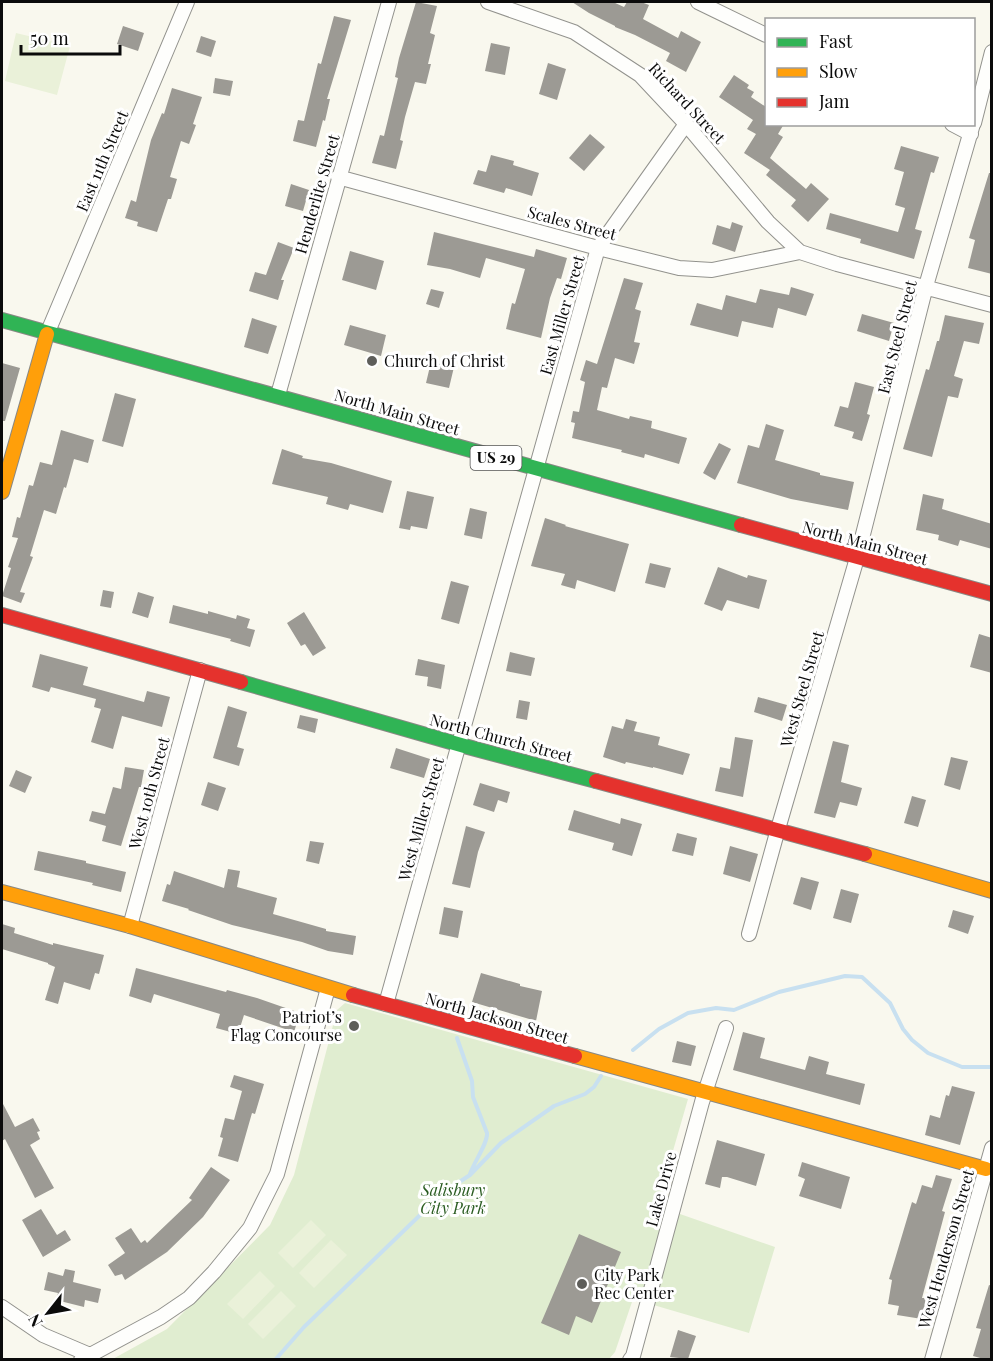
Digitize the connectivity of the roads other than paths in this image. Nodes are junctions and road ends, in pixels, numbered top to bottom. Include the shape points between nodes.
1 (187, 2) edge
2 (389, 2) edge
3 (488, 2) edge
4 (698, 2) edge
5 (765, 35) edge
6 (992, 52) edge
7 (975, 119) edge
8 (686, 124) junction
9 (973, 127) edge
10 (338, 177) junction
11 (598, 248) junction
12 (800, 252) junction
13 (926, 286) junction
14 (992, 305) edge
15 (2, 320) edge
16 (47, 333) junction
17 (278, 395) junction
18 (536, 469) junction
19 (2, 492) edge
20 (857, 558) junction
21 (992, 594) edge
22 (2, 615) edge
23 (200, 670) junction
24 (459, 745) junction
25 (778, 829) junction
26 (992, 891) edge
27 (2, 892) edge
28 (130, 926) junction
29 (749, 934) dead end
30 (328, 988) junction
31 (386, 1004) junction
32 (726, 1028) dead end
33 (705, 1093) junction
34 (992, 1148) edge
35 (986, 1169) junction
36 (2, 1307) edge
37 (85, 1357) edge
38 (630, 1359) edge
39 (932, 1359) edge

1 - 16 street, East 11th Street
2 - 10 street, Henderlite Street
3 - 8 street, Richard Street via 574,32 609,53 640,75
4 - 5 street
6 - 7 street, East Steel Street
8 - 11 street, East Miller Street
8 - 12 street, Richard Street via 768,222
9 - 13 street, East Steel Street
10 - 11 street, Scales Street
10 - 17 street, Henderlite Street
11 - 12 street, Scales Street via 679,268 711,270
11 - 18 street, East Miller Street
12 - 13 street
13 - 14 street
13 - 20 street, East Steel Street
15 - 16 street, North Main Street / US 29
16 - 17 street, North Main Street / US 29
16 - 19 street
17 - 18 street, North Main Street / US 29
18 - 20 street, North Main Street / US 29
18 - 24 street, West Miller Street
20 - 21 street, North Main Street / US 29
20 - 25 street, West Steel Street
22 - 23 street, North Church Street
23 - 24 street, North Church Street
23 - 28 street, West 10th Street
24 - 25 street, North Church Street
24 - 31 street, West Miller Street
25 - 26 street, North Church Street
25 - 29 street
27 - 28 street, North Jackson Street
28 - 30 street, North Jackson Street
30 - 31 street, North Jackson Street
30 - 37 street via 277,1174 250,1228 189,1298
31 - 33 street, North Jackson Street
32 - 33 street, Lake Drive
33 - 35 street, North Jackson Street
33 - 38 street, Lake Drive
34 - 35 street, West Henderson Street
35 - 39 street, West Henderson Street
36 - 37 street

